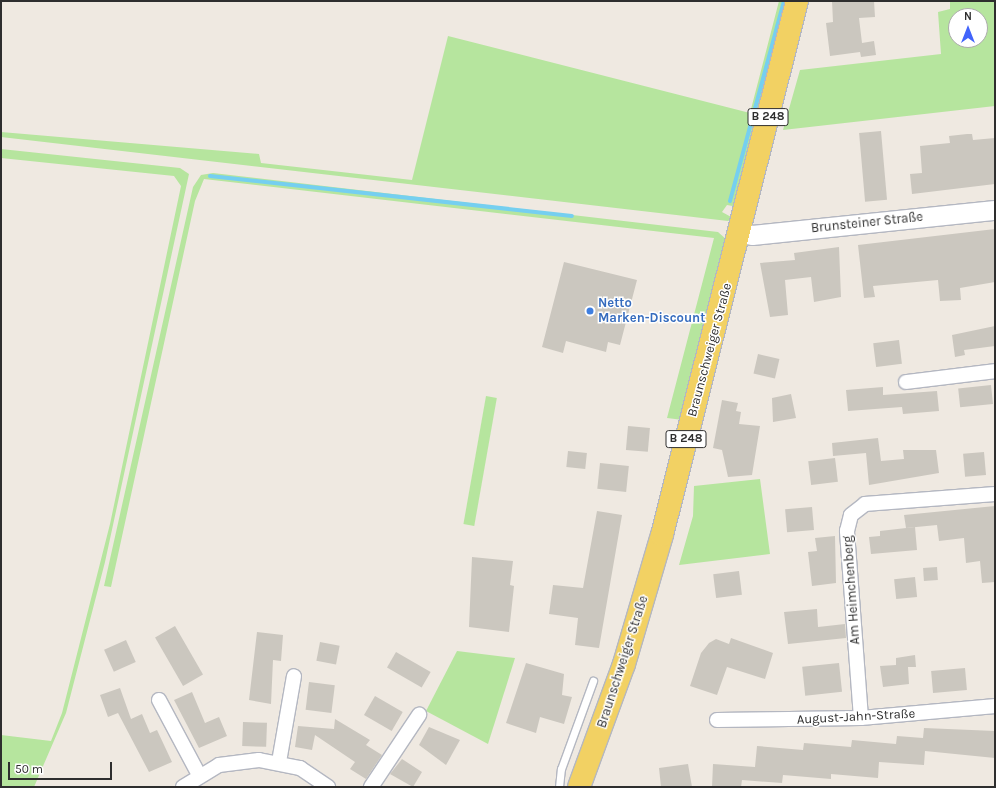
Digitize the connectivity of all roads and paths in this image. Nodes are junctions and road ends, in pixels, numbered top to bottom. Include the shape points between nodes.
1 (797, 1) edge
2 (995, 210) edge
3 (740, 233) junction
4 (995, 371) edge
5 (906, 382) dead end
6 (995, 494) edge
7 (294, 676) dead end
8 (593, 680) dead end
9 (159, 700) dead end
10 (995, 706) edge
11 (419, 715) dead end
12 (861, 718) junction
13 (717, 720) dead end
14 (279, 762) junction
15 (199, 775) junction
16 (183, 787) edge
17 (328, 787) edge
18 (371, 787) edge
19 (559, 787) edge
20 (579, 787) edge

1 - 3 main road, Braunschweiger Straße / B 248
2 - 3 street, Brunsteiner Straße via 752,236
3 - 20 main road, Braunschweiger Straße / B 248 via 647,588 624,664
4 - 5 street
6 - 12 street, Am Heimchenberg via 865,504 851,514 847,531
7 - 14 street
8 - 19 lane, Braunschweiger Straße via 562,769
9 - 15 street
10 - 12 street, August-Jahn-Straße
11 - 18 street
12 - 13 street, August-Jahn-Straße
14 - 15 street via 240,760
14 - 17 street via 300,768
15 - 16 street

